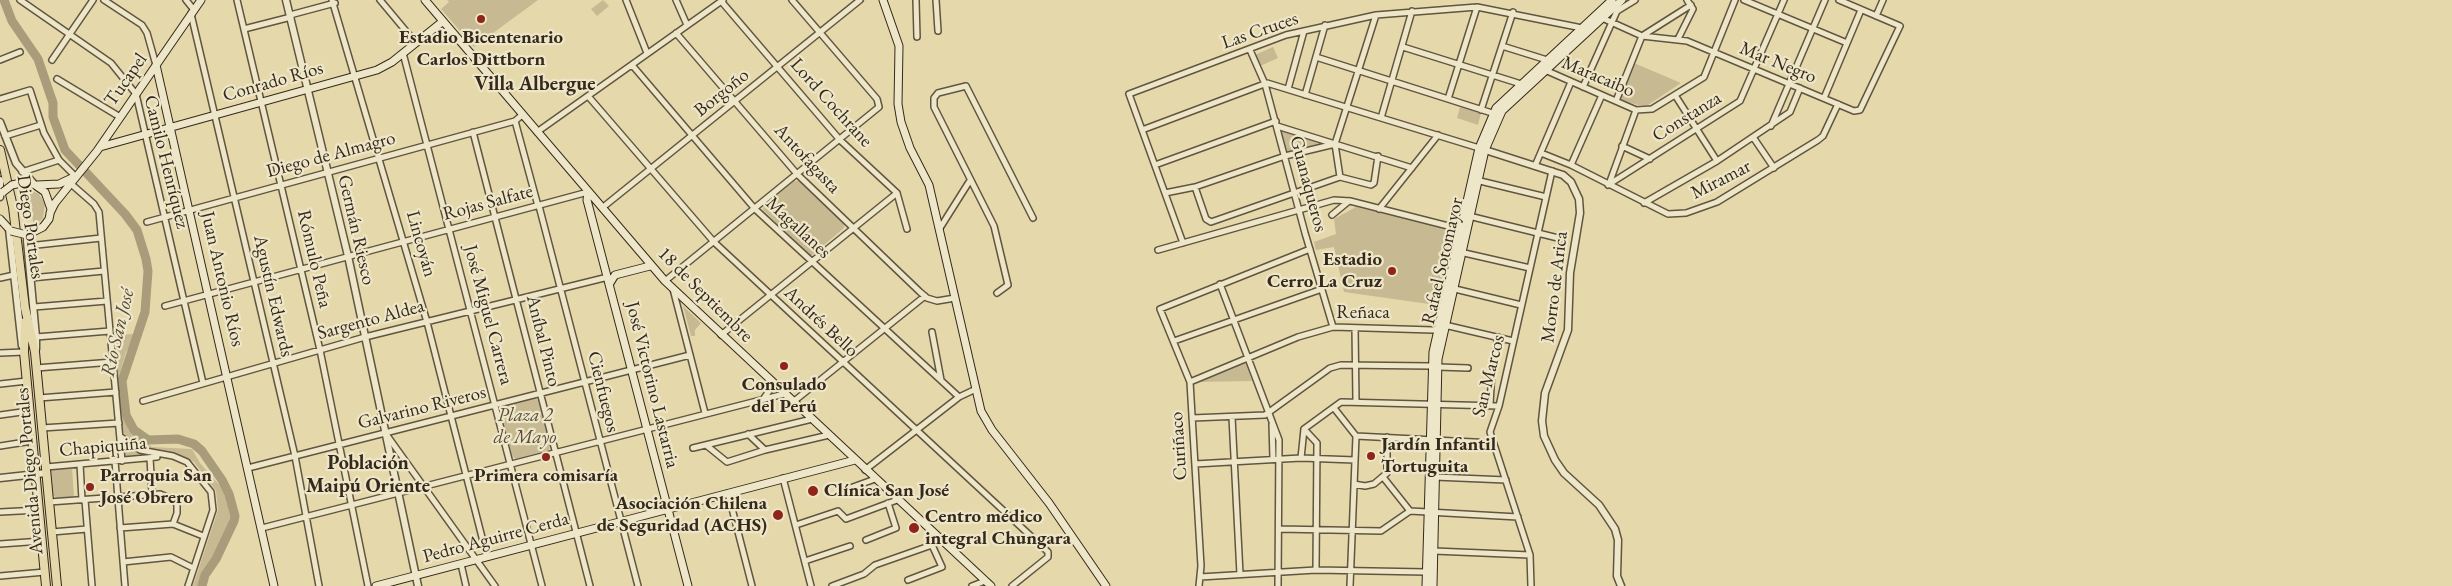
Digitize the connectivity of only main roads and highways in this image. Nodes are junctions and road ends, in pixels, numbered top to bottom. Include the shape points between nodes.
1 (201, 0) edge
2 (424, 0) edge
3 (883, 0) edge
4 (1612, 0) edge
5 (1622, 0) edge
6 (1600, 17) junction
7 (442, 22) junction
8 (156, 65) junction
9 (1543, 68) junction
10 (171, 127) junction
11 (100, 147) junction
12 (1482, 149) junction
13 (0, 150) edge
14 (76, 174) junction
15 (35, 184) junction
16 (588, 192) junction
17 (1, 196) edge
18 (50, 213) junction
19 (1467, 216) junction
20 (0, 218) edge
21 (6, 228) edge
22 (1458, 252) junction
23 (650, 266) junction
24 (609, 280) junction
25 (29, 308) junction
26 (24, 352) joint
27 (35, 352) joint
28 (1433, 440) junction
29 (844, 448) junction
30 (855, 460) junction
31 (831, 466) junction
32 (668, 509) junction
33 (1431, 513) junction
34 (988, 584) edge
35 (46, 586) edge
36 (57, 586) edge
37 (274, 586) edge
38 (376, 586) edge
39 (688, 586) edge
40 (1106, 586) edge
41 (1426, 586) edge
42 (1433, 586) edge

1 - 8 main road, Tucapel
2 - 7 main road, 18 de Septiembre
3 - 40 main road via 899,46 901,122 906,140 929,184 981,411
4 - 6 main road, Rafael Sotomayor
5 - 6 main road, Rafael Sotomayor
6 - 9 main road, Rafael Sotomayor
6 - 9 main road, Rafael Sotomayor via 1547,60
7 - 10 main road, Conrado Ríos via 381,68
7 - 16 main road, 18 de Septiembre
8 - 10 main road, Juan Antonio Ríos
8 - 11 main road, Tucapel
9 - 12 main road, Rafael Sotomayor via 1500,114
9 - 12 main road, Rafael Sotomayor via 1492,113
10 - 11 main road, Conrado Ríos
10 - 37 main road, Juan Antonio Ríos
11 - 14 main road, Tucapel
12 - 19 main road, Rafael Sotomayor
13 - 25 main road, Diego Portales
14 - 15 main road, Tucapel via 53,185
14 - 18 main road, Tucapel
15 - 17 main road, Tucapel, bridge via 14,184
15 - 18 main road via 47,195
16 - 23 main road, 18 de Septiembre
16 - 24 main road, José Victorino Lastarria via 586,200
18 - 21 main road, Tucapel, bridge via 43,227 28,235
19 - 22 main road, Rafael Sotomayor
19 - 22 main road, Rafael Sotomayor via 1460,228
20 - 21 main road
22 - 28 main road, Rafael Sotomayor via 1435,367
23 - 24 main road, Sargento Aldea via 615,275
23 - 29 main road, 18 de Septiembre
24 - 32 main road, José Victorino Lastarria
25 - 26 main road, Diego Portales
25 - 27 main road, Diego Portales
26 - 35 main road, Avenida Diego Portales
27 - 36 main road, Avenida Diego Portales
28 - 33 main road, Rafael Sotomayor
28 - 33 main road, Rafael Sotomayor via 1435,477
29 - 30 main road, 18 de Septiembre
29 - 31 main road
30 - 31 main road, Pedro Aguirre Cerda
30 - 34 main road, 18 de Septiembre
31 - 32 main road, Pedro Aguirre Cerda
32 - 38 main road, Pedro Aguirre Cerda
32 - 39 main road, José Victorino Lastarria
33 - 41 main road, Rafael Sotomayor
33 - 42 main road, Rafael Sotomayor

